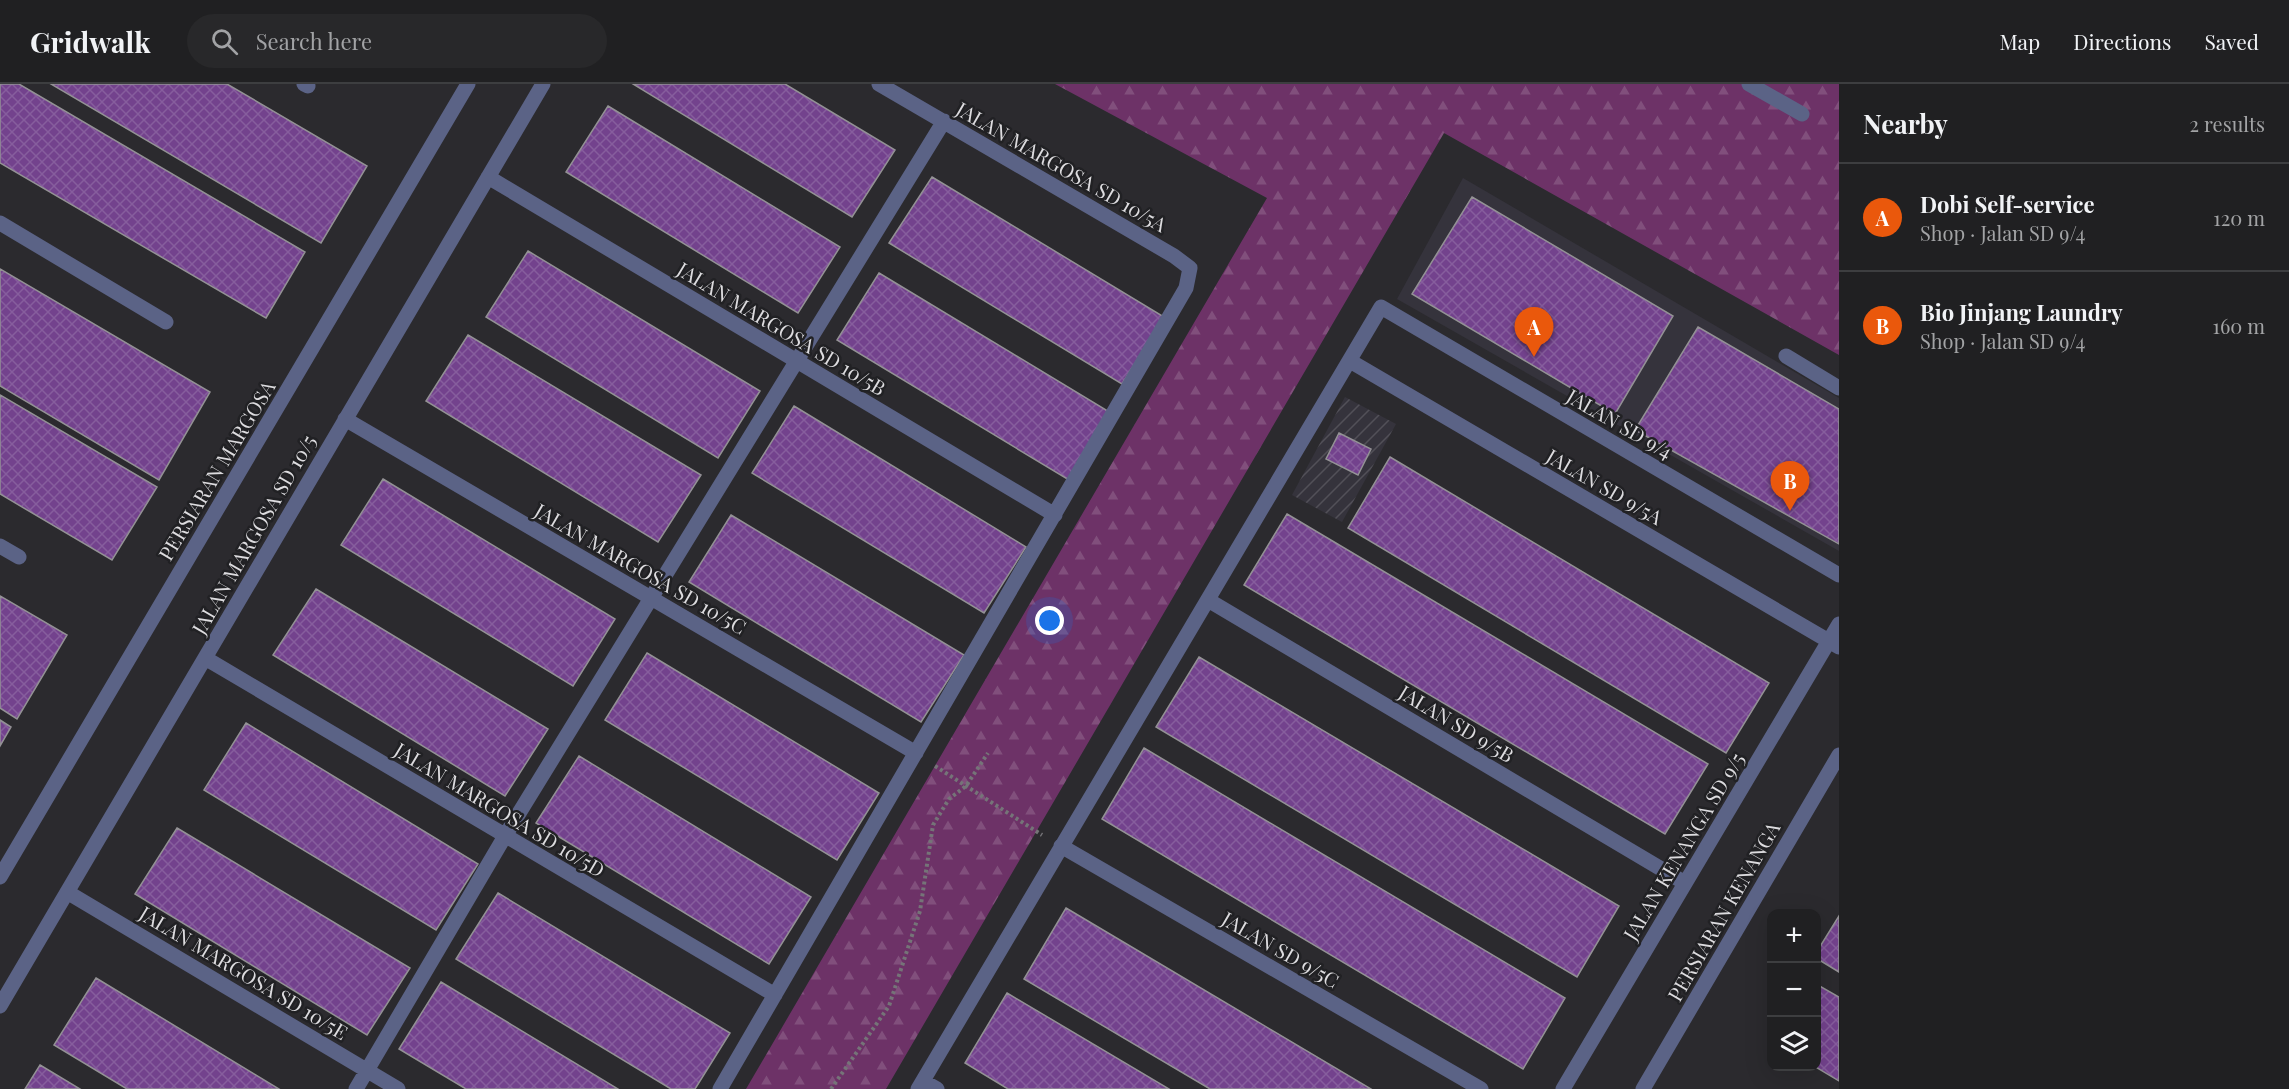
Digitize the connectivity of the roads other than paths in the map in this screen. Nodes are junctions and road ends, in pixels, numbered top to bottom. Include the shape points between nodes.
1 (468, 84) edge
2 (543, 84) edge
3 (879, 84) edge
4 (1749, 84) edge
5 (1802, 114) dead end
6 (944, 121) junction
7 (488, 177) junction
8 (0, 223) edge
9 (166, 322) dead end
10 (1786, 356) dead end
11 (796, 361) junction
12 (1350, 361) junction
13 (1839, 388) edge
14 (345, 419) junction
15 (1055, 515) junction
16 (0, 546) edge
17 (20, 557) dead end
18 (1839, 575) edge
19 (651, 598) junction
20 (1208, 600) junction
21 (1839, 624) edge
22 (1834, 644) edge
23 (205, 658) junction
24 (916, 753) junction
25 (1839, 755) edge
26 (505, 836) junction
27 (1061, 846) junction
28 (0, 877) edge
29 (1685, 883) junction
30 (67, 892) junction
31 (775, 995) junction
32 (0, 1006) edge
33 (367, 1070) junction
34 (921, 1085) edge
35 (356, 1089) edge
36 (399, 1089) edge
37 (720, 1089) edge
38 (937, 1089) edge
39 (1481, 1089) edge
40 (1563, 1089) edge
41 (1643, 1089) edge

1 - 28 street, PERSIARAN MARGOSA
2 - 7 street, JALAN MARGOSA SD 10/5
3 - 6 street, JALAN MARGOSA SD 10/5A
4 - 5 street
6 - 11 street
6 - 15 street, JALAN MARGOSA SD 10/5A via 1190,268 1186,288
7 - 11 street, JALAN MARGOSA SD 10/5B
7 - 14 street, JALAN MARGOSA SD 10/5
8 - 9 street
10 - 13 street
11 - 15 street, JALAN MARGOSA SD 10/5B
11 - 19 street
12 - 18 street, JALAN SD 9/4 via 1381,307
12 - 20 street
12 - 22 street, JALAN SD 9/5A
14 - 19 street, JALAN MARGOSA SD 10/5C
14 - 23 street, JALAN MARGOSA SD 10/5
15 - 24 street
16 - 17 street
19 - 24 street, JALAN MARGOSA SD 10/5C
19 - 26 street
20 - 27 street
20 - 29 street, JALAN SD 9/5B
21 - 22 street, JALAN KENANGA SD 9/5
22 - 29 street, JALAN KENANGA SD 9/5
23 - 26 street, JALAN MARGOSA SD 10/5D
23 - 30 street, JALAN MARGOSA SD 10/5
24 - 31 street
25 - 41 street, PERSIARAN KENANGA
26 - 31 street, JALAN MARGOSA SD 10/5D
26 - 33 street
27 - 34 street
27 - 39 street, JALAN SD 9/5C
29 - 40 street, JALAN KENANGA SD 9/5
30 - 32 street, JALAN MARGOSA SD 10/5
30 - 33 street, JALAN MARGOSA SD 10/5E
31 - 37 street
33 - 35 street
33 - 36 street, JALAN MARGOSA SD 10/5E
34 - 38 street

